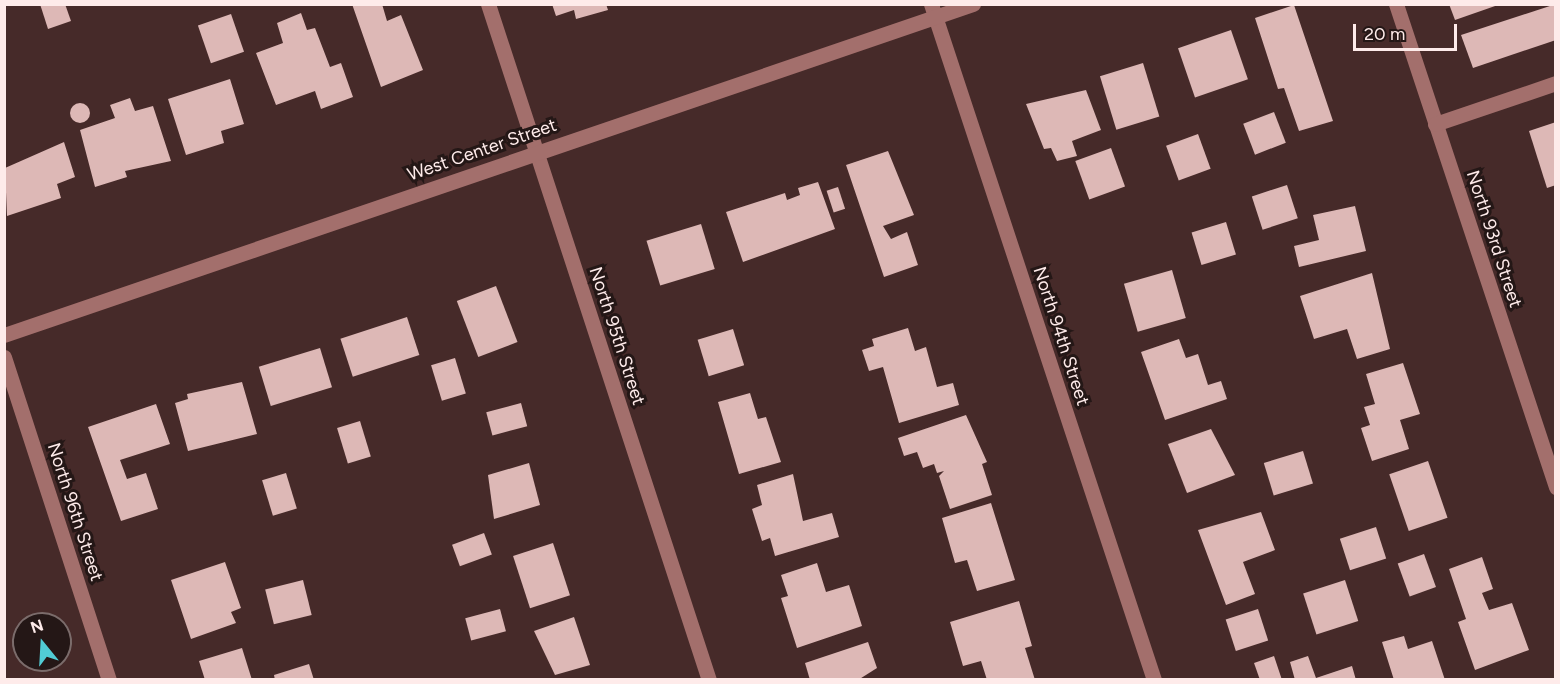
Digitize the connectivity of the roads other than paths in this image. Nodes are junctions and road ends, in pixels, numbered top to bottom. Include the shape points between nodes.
1 (488, 4) edge
2 (973, 4) edge
3 (1395, 4) edge
4 (933, 11) edge
5 (1556, 83) edge
6 (1435, 124) junction
7 (537, 152) junction
8 (4, 335) edge
9 (4, 357) edge
10 (1556, 487) edge
11 (109, 680) edge
12 (709, 680) edge
13 (1154, 680) edge

1 - 7 street, North 95th Street
2 - 4 street, West Center Street
3 - 6 street, North 93rd Street
4 - 7 street, West Center Street
4 - 13 street, North 94th Street
5 - 6 street
6 - 10 street, North 93rd Street
7 - 8 street, West Center Street
7 - 12 street, North 95th Street
9 - 11 street, North 96th Street

